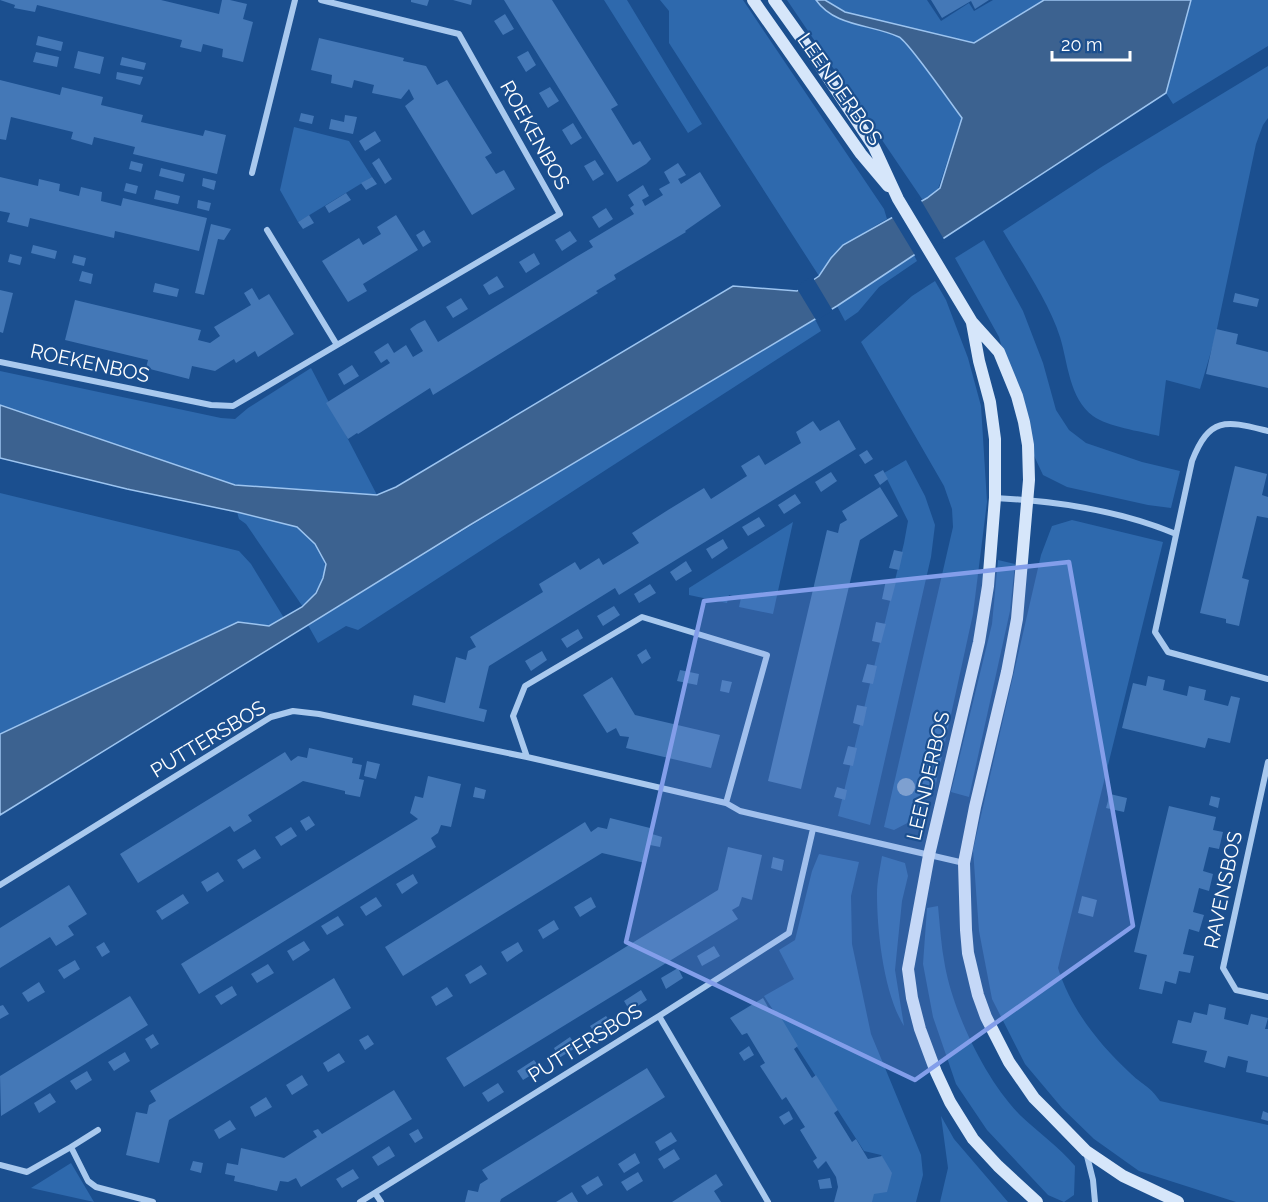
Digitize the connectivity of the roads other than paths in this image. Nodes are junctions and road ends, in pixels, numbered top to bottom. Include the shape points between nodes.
1 (295, 0) edge
2 (321, 0) edge
3 (753, 0) edge
4 (774, 0) edge
5 (252, 173) dead end
6 (898, 199) junction
7 (267, 230) dead end
8 (972, 322) junction
9 (337, 345) junction
10 (0, 362) edge
11 (1268, 431) edge
12 (995, 498) junction
13 (1028, 499) junction
14 (1176, 534) junction
15 (1268, 679) edge
16 (527, 757) junction
17 (1268, 762) edge
18 (726, 803) junction
19 (813, 829) junction
20 (929, 855) junction
21 (964, 863) junction
22 (0, 885) edge
23 (1268, 997) edge
24 (659, 1016) junction
25 (98, 1130) dead end
26 (71, 1147) junction
27 (1086, 1151) junction
28 (0, 1165) edge
29 (375, 1193) junction
30 (153, 1202) edge
31 (360, 1202) edge
32 (381, 1202) edge
33 (768, 1202) edge
34 (1036, 1202) edge
35 (1095, 1202) edge
36 (1178, 1202) edge

1 - 5 street
2 - 9 street, ROEKENBOS via 459,34 560,214
3 - 6 main road, LEENDERBOS via 861,154
4 - 6 main road, LEENDERBOS via 874,147
6 - 8 main road, LEENDERBOS
7 - 9 street
8 - 12 main road, LEENDERBOS via 993,420
8 - 13 main road, LEENDERBOS via 999,352 1017,396 1028,445
9 - 10 street, ROEKENBOS via 233,406 211,405
11 - 14 street via 1238,424 1223,424 1208,431 1192,460
12 - 13 street
12 - 20 main road, LEENDERBOS via 979,642
13 - 14 street via 1149,523
13 - 21 main road, LEENDERBOS via 1013,645
14 - 15 street via 1155,632 1165,649
16 - 18 street, PUTTERSBOS
16 - 18 street via 513,716 525,686 642,617 767,655
16 - 22 street, PUTTERSBOS via 293,711 272,717
17 - 23 street, RAVENSBOS via 1223,968 1236,990
18 - 19 street, PUTTERSBOS via 740,811
19 - 20 street, PUTTERSBOS
19 - 24 street, PUTTERSBOS via 789,933
20 - 21 street, PUTTERSBOS
20 - 34 main road, LEENDERBOS via 908,969 920,1029 945,1092 974,1139
21 - 27 main road, LEENDERBOS via 968,953 986,1017 1028,1090
24 - 29 street, PUTTERSBOS
24 - 33 street, PUTTERSBOS
25 - 26 street
26 - 28 street via 27,1172
26 - 30 street via 88,1181 96,1187
27 - 35 street
27 - 36 main road, LEENDERBOS via 1123,1176
29 - 31 street, PUTTERSBOS
29 - 32 street

